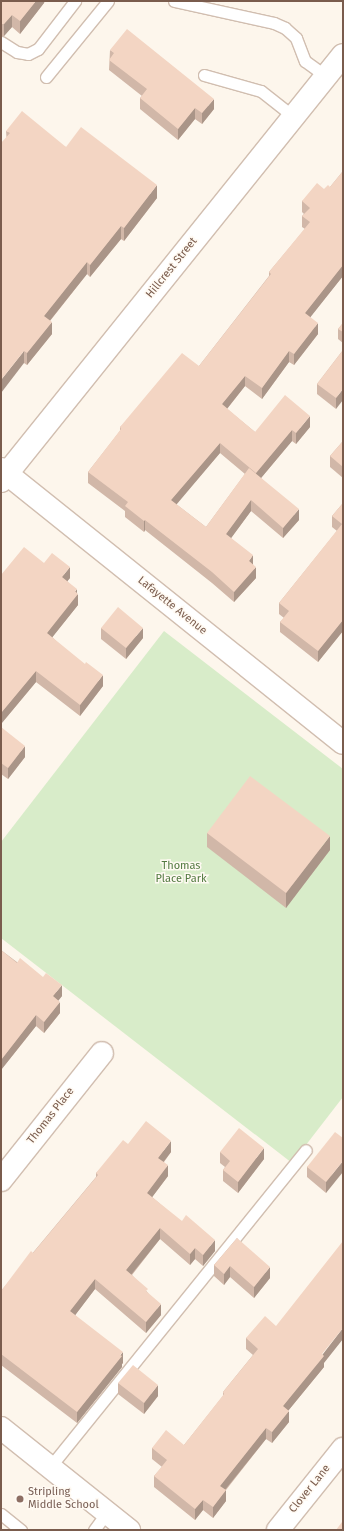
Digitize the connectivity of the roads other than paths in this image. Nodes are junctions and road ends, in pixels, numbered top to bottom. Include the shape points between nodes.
1 (75, 1) edge
2 (108, 1) edge
3 (174, 1) edge
4 (1, 42) edge
5 (343, 55) edge
6 (204, 75) dead end
7 (326, 76) junction
8 (46, 77) dead end
9 (294, 117) junction
10 (3, 475) edge
11 (343, 743) edge
12 (102, 1053) dead end
13 (306, 1150) dead end
14 (1, 1180) edge
15 (1, 1428) edge
16 (343, 1449) edge
17 (50, 1467) junction
18 (106, 1512) junction
19 (1, 1514) edge
20 (21, 1530) edge
21 (94, 1530) edge
22 (129, 1530) edge
23 (278, 1530) edge

1 - 4 lane via 38,49 28,54 17,52
2 - 8 lane
3 - 7 lane via 274,23 285,28 296,38 305,61
5 - 7 street, Hillcrest Street
6 - 9 lane via 261,90
7 - 9 street, Hillcrest Street
9 - 10 street, Hillcrest Street
10 - 11 street, Lafayette Avenue
12 - 14 street, Thomas Place
13 - 17 lane
15 - 17 street
16 - 23 street, Clover Lane
17 - 18 street
18 - 21 lane
18 - 22 street
19 - 20 lane

